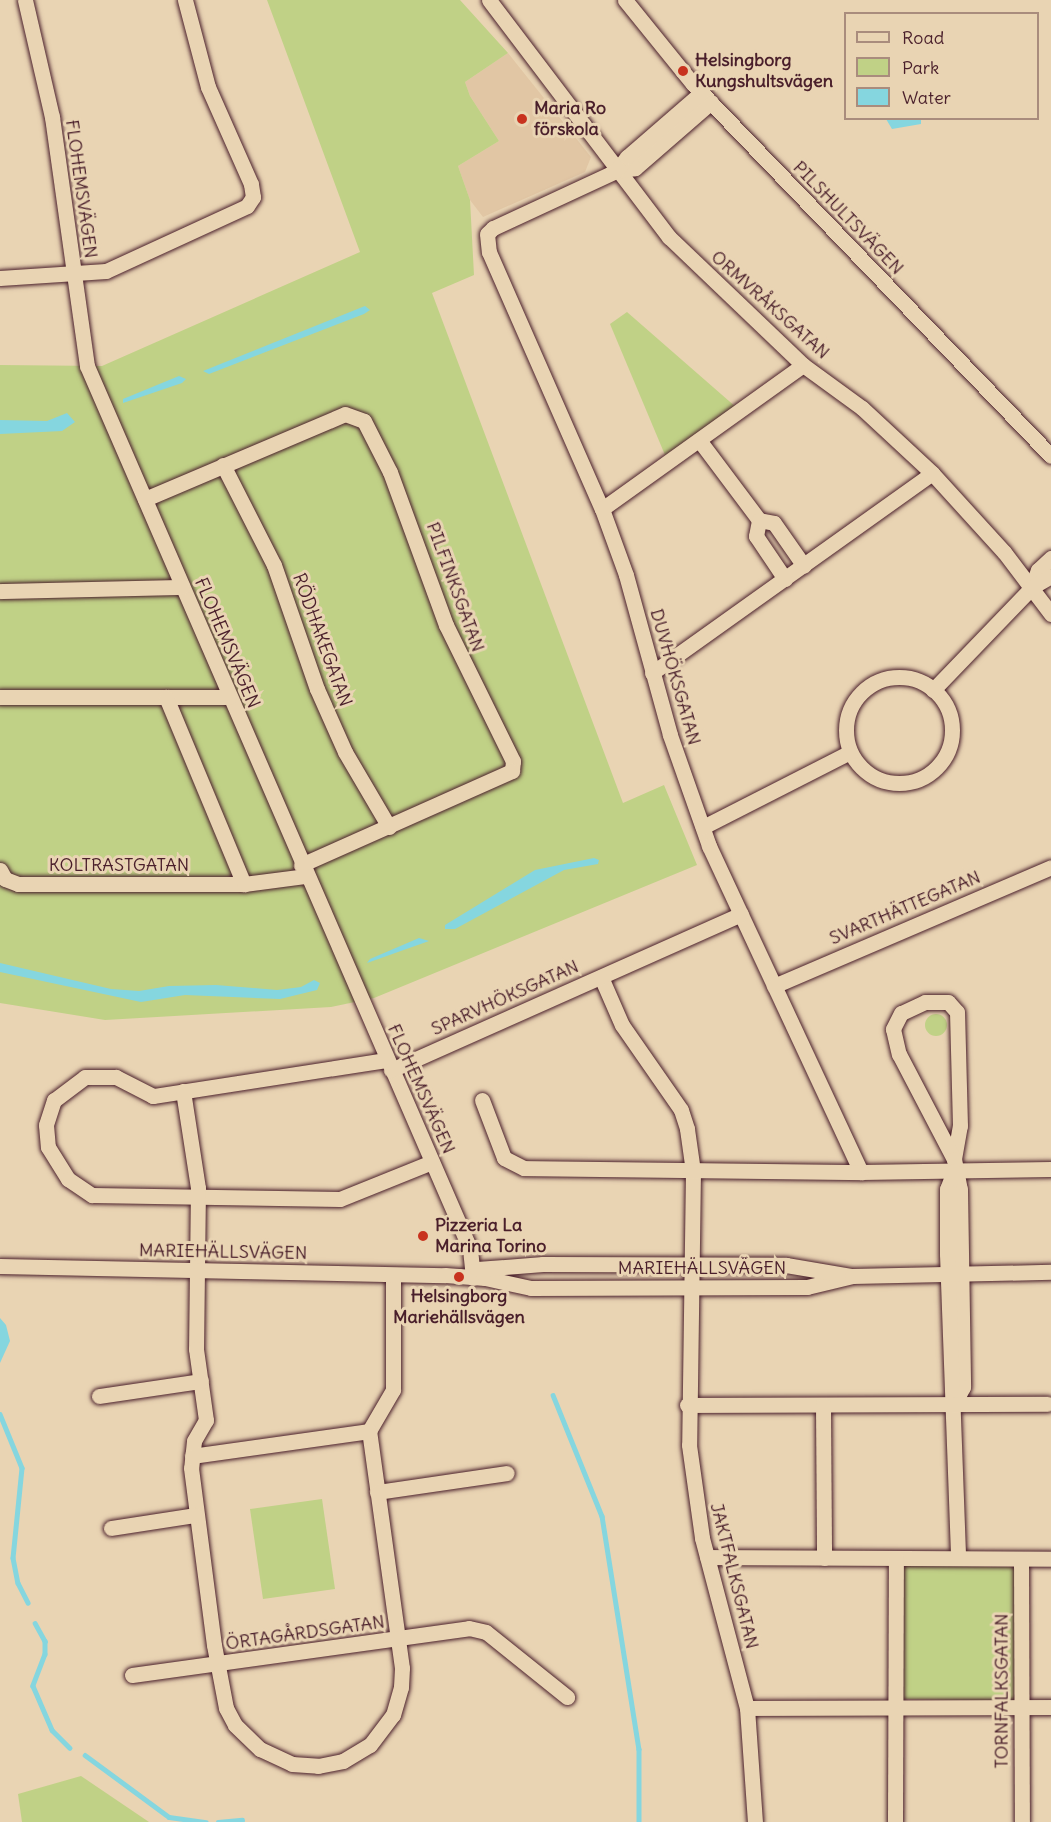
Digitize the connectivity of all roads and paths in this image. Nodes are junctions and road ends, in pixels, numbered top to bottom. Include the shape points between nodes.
1 (25, 0) edge
2 (185, 0) edge
3 (489, 0) edge
4 (625, 0) edge
5 (706, 97) junction
6 (616, 171) junction
7 (74, 275) junction
8 (0, 278) edge
9 (803, 365) junction
10 (699, 440) junction
11 (1051, 456) edge
12 (223, 465) junction
13 (932, 473) junction
14 (145, 499) junction
15 (602, 509) junction
16 (759, 520) junction
17 (1051, 558) edge
18 (804, 566) junction
19 (1051, 576) edge
20 (785, 579) junction
21 (182, 587) junction
22 (1032, 587) junction
23 (0, 591) edge
24 (1051, 614) edge
25 (652, 673) junction
26 (933, 690) junction
27 (0, 697) edge
28 (166, 697) junction
29 (229, 697) junction
30 (850, 752) junction
31 (389, 827) junction
32 (703, 827) junction
33 (1051, 867) edge
34 (0, 870) edge
35 (304, 870) junction
36 (244, 884) junction
37 (741, 914) junction
38 (601, 977) junction
39 (774, 986) junction
40 (389, 1065) junction
41 (183, 1091) junction
42 (482, 1100) dead end
43 (432, 1162) junction
44 (954, 1165) junction
45 (1051, 1169) edge
46 (693, 1171) junction
47 (861, 1173) junction
48 (199, 1199) junction
49 (0, 1266) edge
50 (689, 1266) junction
51 (199, 1272) junction
52 (1051, 1272) edge
53 (472, 1273) junction
54 (955, 1274) junction
55 (393, 1275) junction
56 (852, 1276) junction
57 (688, 1287) junction
58 (201, 1381) junction
59 (99, 1396) dead end
60 (954, 1404) junction
61 (1047, 1404) dead end
62 (687, 1405) junction
63 (823, 1405) junction
64 (369, 1431) junction
65 (192, 1456) junction
66 (507, 1473) dead end
67 (377, 1492) junction
68 (195, 1515) junction
69 (111, 1528) dead end
70 (707, 1557) junction
71 (824, 1558) junction
72 (896, 1558) junction
73 (958, 1558) junction
74 (1021, 1559) junction
75 (1051, 1559) edge
76 (398, 1640) junction
77 (218, 1665) junction
78 (132, 1675) dead end
79 (567, 1697) dead end
80 (1022, 1707) junction
81 (1051, 1707) edge
82 (747, 1708) junction
83 (895, 1708) junction
84 (755, 1822) edge
85 (895, 1822) edge
86 (1022, 1822) edge

1 - 7 street, FLOHEMSVÄGEN via 52,117
2 - 7 street via 208,87 251,184 253,197 247,206 106,271
3 - 6 street, ORMVRÅKSGATAN
4 - 5 street, PILSHULTSVÄGEN
5 - 6 street, DUVHÖKSGATAN via 627,157
5 - 11 street, PILSHULTSVÄGEN
6 - 9 street, ORMVRÅKSGATAN via 669,237
6 - 15 street, DUVHÖKSGATAN via 487,234 489,252 515,317 566,422
7 - 8 street
7 - 14 street, FLOHEMSVÄGEN via 87,366
9 - 10 street
9 - 13 street, ORMVRÅKSGATAN via 862,408
10 - 15 street
10 - 16 street
12 - 14 street, PILFINKSGATAN
12 - 31 street, RÖDHAKEGATAN via 274,565 317,688 345,752
12 - 31 street, PILFINKSGATAN via 345,414 364,421 390,472 446,625 513,760 512,771 504,777
13 - 18 street
13 - 22 street, ORMVRÅKSGATAN
14 - 21 street, FLOHEMSVÄGEN
15 - 25 street, DUVHÖKSGATAN via 626,575
16 - 18 street via 774,523
16 - 20 street via 756,536
17 - 22 street via 1038,570
18 - 20 street
19 - 22 street
20 - 25 street
21 - 23 street
21 - 29 street, FLOHEMSVÄGEN
22 - 24 street, ORMVRÅKSGATAN
22 - 26 street
25 - 32 street, DUVHÖKSGATAN
26 - 30 street via 900,677 882,680 862,691 847,720
26 - 30 street via 947,708 951,740 942,761 926,776 905,783 883,781 863,770
27 - 28 street
28 - 29 street
28 - 36 street
29 - 35 street, FLOHEMSVÄGEN
30 - 32 street
31 - 35 street, PILFINKSGATAN
32 - 37 street, DUVHÖKSGATAN
33 - 39 street, SVARTHÄTTEGATAN
34 - 36 street, KOLTRASTGATAN via 5,879 18,884
35 - 36 street, KOLTRASTGATAN
35 - 40 street, FLOHEMSVÄGEN
37 - 38 street, SPARVHÖKSGATAN
37 - 39 street, DUVHÖKSGATAN
38 - 40 street, SPARVHÖKSGATAN
38 - 46 street, SPARVHÖKSGATAN via 634,1046 681,1110
39 - 47 street, DUVHÖKSGATAN
40 - 41 street, SPARVHÖKSGATAN
40 - 43 street, FLOHEMSVÄGEN
41 - 48 street, ÖRTAGÅRDSGATAN
41 - 48 street, SPARVHÖKSGATAN via 150,1096 116,1077 85,1077 54,1100 46,1125 47,1141 68,1179 87,1193
42 - 46 street via 504,1158 512,1166
43 - 48 street, SPARVHÖKSGATAN via 340,1199
43 - 53 street, FLOHEMSVÄGEN via 470,1249
44 - 44 street via 899,1054 893,1029 901,1013 938,1000 953,1005 958,1022 960,1126
44 - 45 street
44 - 47 street
44 - 54 street via 960,1189
46 - 47 street
46 - 50 street, SPARVHÖKSGATAN
48 - 51 street, ÖRTAGÅRDSGATAN
49 - 51 street, MARIEHÄLLSVÄGEN
50 - 53 street, MARIEHÄLLSVÄGEN via 543,1264
50 - 56 street, MARIEHÄLLSVÄGEN via 802,1265
50 - 57 street, JAKTFALKSGATAN
51 - 55 street, MARIEHÄLLSVÄGEN
51 - 58 street, ÖRTAGÅRDSGATAN via 196,1348
52 - 54 street, MARIEHÄLLSVÄGEN
53 - 55 street, MARIEHÄLLSVÄGEN
53 - 57 street, MARIEHÄLLSVÄGEN via 531,1288
54 - 56 street, MARIEHÄLLSVÄGEN
54 - 60 street via 963,1387
55 - 64 street via 393,1390
56 - 57 street, MARIEHÄLLSVÄGEN via 807,1287
57 - 62 street, JAKTFALKSGATAN
58 - 59 street
58 - 65 street, ÖRTAGÅRDSGATAN via 206,1420 194,1441
60 - 61 street
60 - 63 street
60 - 73 street
62 - 63 street
62 - 70 street, JAKTFALKSGATAN via 695,1499
63 - 71 street
64 - 65 street
64 - 67 street, ÖRTAGÅRDSGATAN
65 - 68 street, ÖRTAGÅRDSGATAN
66 - 67 street
67 - 76 street, ÖRTAGÅRDSGATAN
68 - 69 street
68 - 77 street, ÖRTAGÅRDSGATAN
70 - 71 street
70 - 82 street, JAKTFALKSGATAN
71 - 72 street
72 - 73 street
72 - 83 street
73 - 74 street
74 - 75 street
74 - 80 street, TORNFALKSGATAN
76 - 77 street, ÖRTAGÅRDSGATAN
76 - 77 street, ÖRTAGÅRDSGATAN via 402,1679 388,1725 357,1755 318,1766 276,1759 248,1740 230,1716
76 - 79 street, ÖRTAGÅRDSGATAN via 469,1629 486,1632
77 - 78 street, ÖRTAGÅRDSGATAN
80 - 81 street
80 - 83 street
80 - 86 street, TORNFALKSGATAN
82 - 83 street
82 - 84 street, JAKTFALKSGATAN
83 - 85 street

